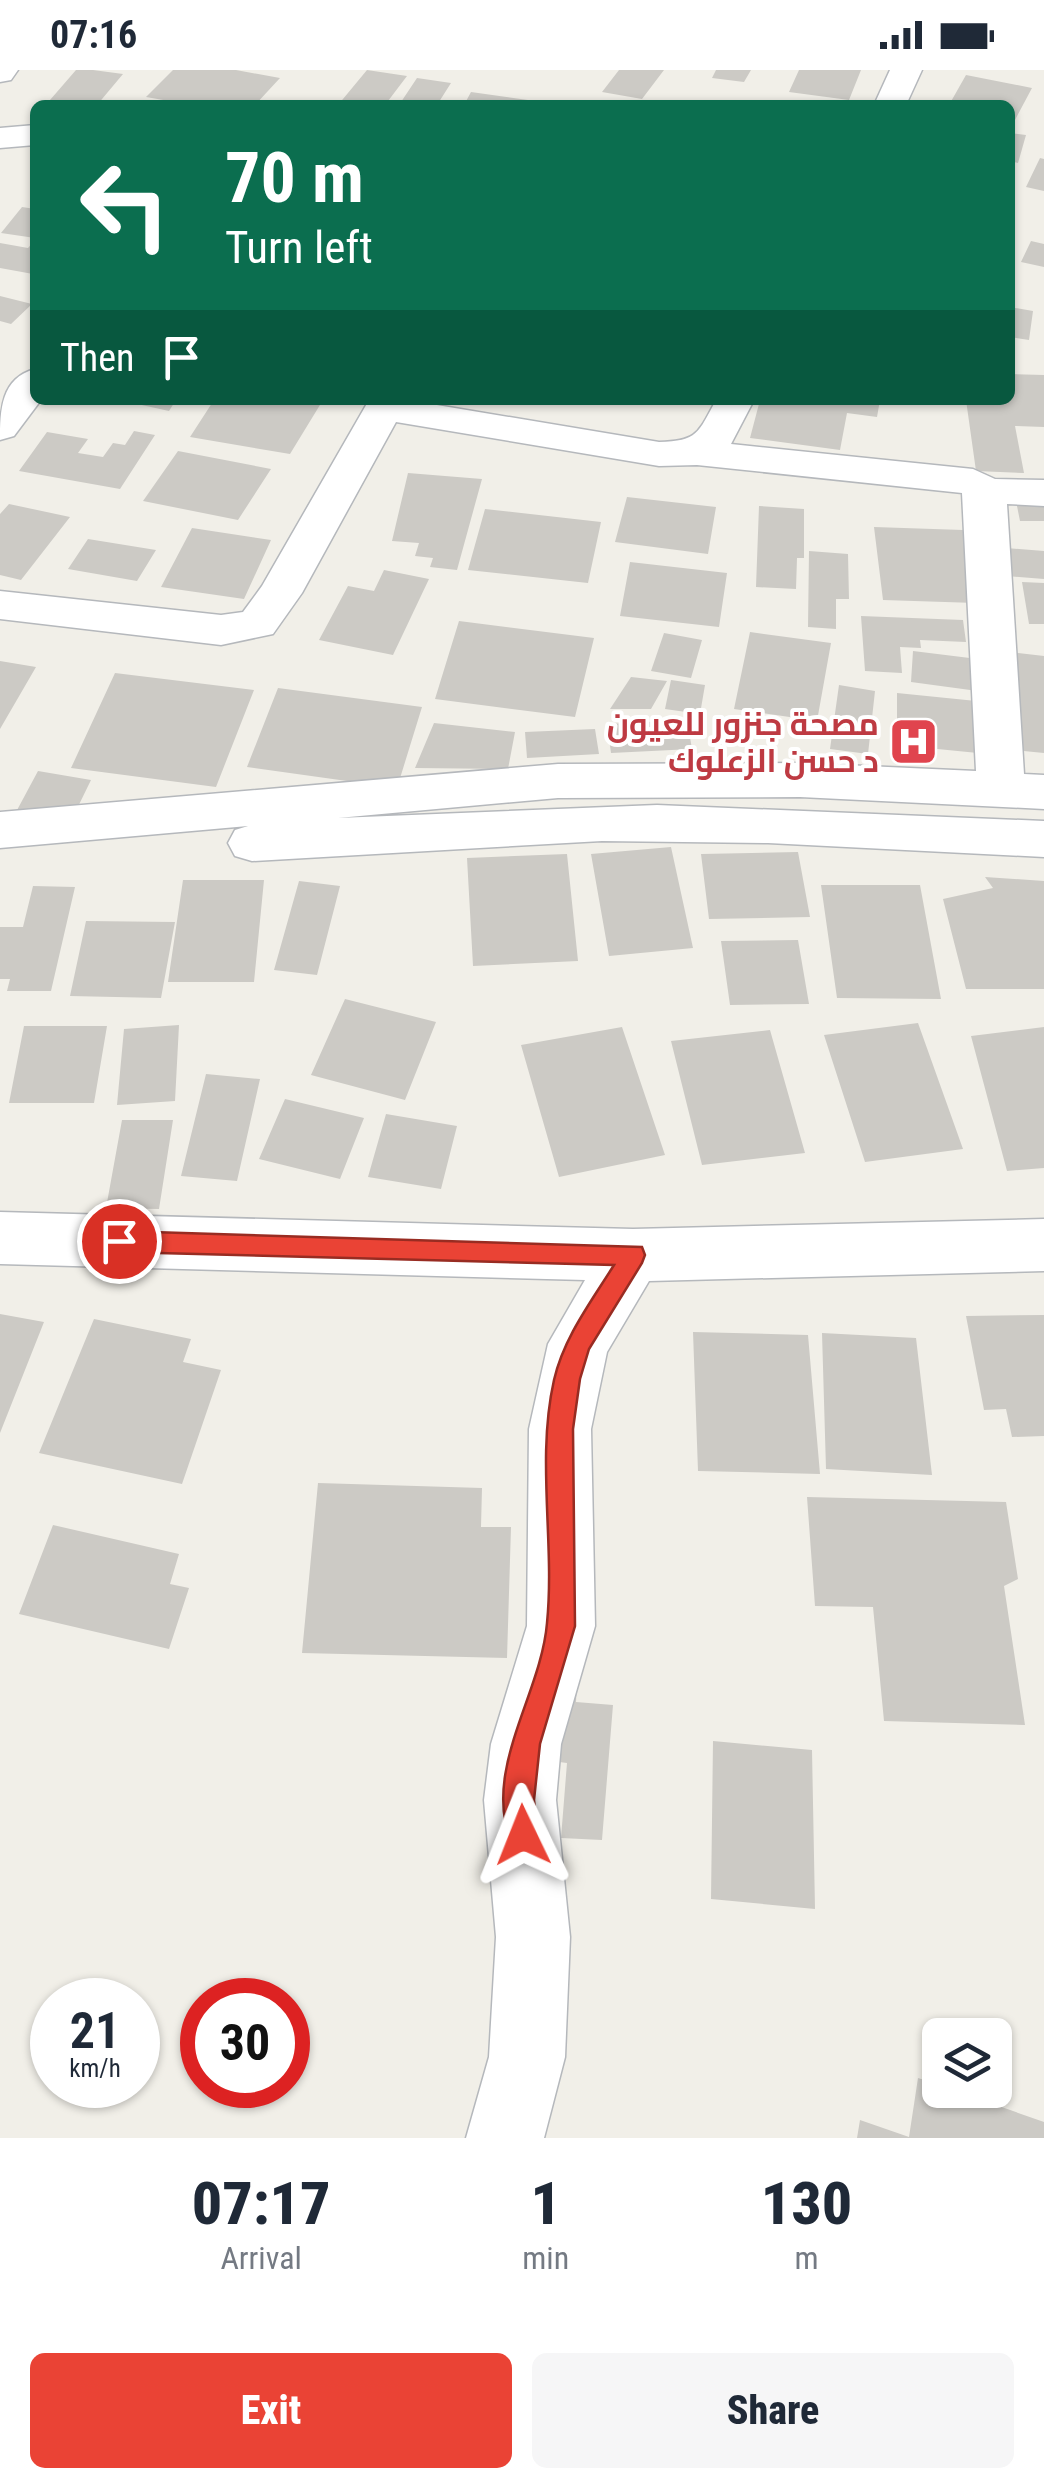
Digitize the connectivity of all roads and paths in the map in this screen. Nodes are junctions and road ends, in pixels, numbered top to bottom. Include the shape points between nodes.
1 (906, 70) edge
2 (892, 100) edge
3 (30, 136) edge
4 (0, 138) edge
5 (30, 388) edge
6 (385, 405) edge
7 (391, 405) edge
8 (732, 405) edge
9 (0, 428) edge
10 (697, 453) junction
11 (986, 491) junction
12 (1044, 492) edge
13 (0, 605) edge
14 (1022, 791) edge
15 (0, 830) edge
16 (1044, 839) edge
17 (0, 861) edge
18 (0, 1238) edge
19 (1044, 1245) edge
20 (633, 1255) junction
21 (505, 2138) edge

1 - 2 street
3 - 4 street
5 - 9 street
6 - 13 street via 257,624 221,630
7 - 10 street via 659,454
8 - 10 street via 714,440
10 - 11 street via 947,476
11 - 12 street
11 - 14 street
14 - 15 street via 800,780 558,781
16 - 17 street via 605,823
18 - 20 street
19 - 20 street
20 - 21 street via 578,1344 560,1429 561,1626 526,1744 522,1782 533,1938 527,2057

